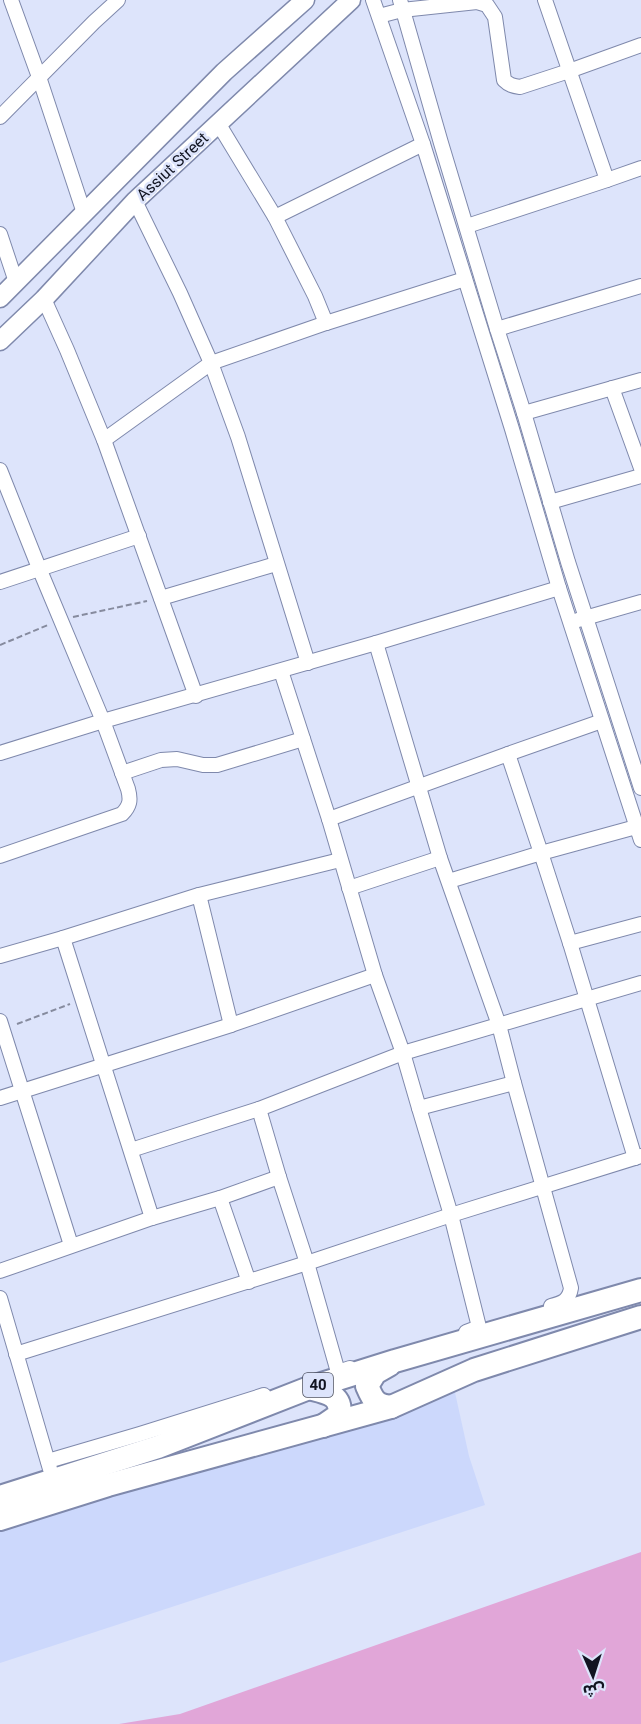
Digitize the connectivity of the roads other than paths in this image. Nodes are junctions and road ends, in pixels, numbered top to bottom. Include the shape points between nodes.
1 (11, 0) edge
2 (118, 0) edge
3 (304, 0) edge
4 (351, 0) edge
5 (373, 0) edge
6 (545, 0) edge
7 (401, 5) edge
8 (379, 16) junction
9 (641, 45) edge
10 (569, 71) junction
11 (39, 77) junction
12 (0, 117) edge
13 (218, 123) junction
14 (423, 144) junction
15 (641, 168) edge
16 (608, 180) junction
17 (135, 201) junction
18 (84, 213) junction
19 (275, 217) junction
20 (467, 226) junction
21 (0, 234) edge
22 (465, 279) junction
23 (16, 282) junction
24 (641, 286) edge
25 (0, 298) edge
26 (44, 300) junction
27 (326, 323) junction
28 (497, 329) junction
29 (0, 341) edge
30 (211, 363) junction
31 (641, 380) edge
32 (612, 388) junction
33 (524, 412) junction
34 (104, 440) junction
35 (641, 468) edge
36 (0, 470) edge
37 (641, 476) edge
38 (550, 502) junction
39 (139, 536) junction
40 (276, 564) junction
41 (39, 568) junction
42 (0, 582) edge
43 (559, 588) junction
44 (161, 598) junction
45 (641, 602) edge
46 (586, 618) junction
47 (570, 622) junction
48 (376, 643) junction
49 (308, 663) junction
50 (282, 671) junction
51 (196, 696) junction
52 (103, 721) junction
53 (602, 721) junction
54 (303, 739) junction
55 (0, 753) edge
56 (508, 754) junction
57 (122, 772) junction
58 (418, 785) junction
59 (641, 788) edge
60 (329, 819) junction
61 (639, 833) edge
62 (541, 853) junction
63 (0, 856) edge
64 (440, 858) junction
65 (340, 860) junction
66 (449, 881) junction
67 (349, 888) junction
68 (199, 895) junction
69 (641, 924) edge
70 (63, 938) junction
71 (570, 943) junction
72 (0, 956) edge
73 (375, 975) junction
74 (641, 983) edge
75 (586, 998) junction
76 (1, 1025) edge
77 (231, 1025) junction
78 (499, 1025) junction
79 (403, 1053) junction
80 (104, 1065) junction
81 (514, 1083) junction
82 (22, 1091) junction
83 (0, 1098) edge
84 (419, 1108) junction
85 (259, 1109) junction
86 (131, 1150) junction
87 (638, 1157) edge
88 (279, 1177) junction
89 (543, 1186) junction
90 (220, 1198) junction
91 (451, 1215) junction
92 (152, 1218) junction
93 (71, 1245) junction
94 (308, 1263) junction
95 (0, 1271) edge
96 (249, 1282) junction
97 (641, 1290) edge
98 (0, 1298) edge
99 (641, 1317) edge
100 (479, 1327) junction
101 (16, 1354) junction
102 (395, 1361) junction
103 (338, 1372) junction
104 (309, 1388) junction
105 (391, 1407) junction
106 (322, 1427) junction
107 (50, 1471) junction
108 (0, 1497) edge
109 (0, 1519) edge

1 - 11 street
2 - 11 street
3 - 18 street, Assiut Street via 224,72
4 - 13 street, Assiut Street
5 - 8 street
6 - 10 street
7 - 8 street
7 - 10 street via 487,5 495,17 504,80 510,85 520,87
7 - 20 street
8 - 14 street
9 - 10 street
10 - 16 street
11 - 12 street
11 - 18 street
13 - 17 street, Assiut Street
13 - 19 street
14 - 19 street
14 - 22 street
15 - 16 street
16 - 20 street
17 - 26 street, Assiut Street
17 - 30 street
18 - 23 street, Assiut Street
19 - 27 street
20 - 28 street
21 - 23 street
22 - 27 street
22 - 43 street
23 - 25 street, Assiut Street
24 - 28 street
26 - 29 street, Assiut Street
26 - 34 street
27 - 30 street
28 - 33 street
30 - 34 street
30 - 40 street
31 - 32 street
32 - 33 street
32 - 35 street
33 - 38 street
34 - 39 street
36 - 41 street
37 - 38 street
38 - 46 street
39 - 41 street
39 - 44 street
40 - 44 street
40 - 49 street
41 - 42 street
41 - 52 street
43 - 47 street
43 - 48 street
44 - 51 street
45 - 46 street
46 - 47 street
46 - 59 street
47 - 53 street
48 - 49 street
48 - 58 street
49 - 50 street
50 - 51 street
50 - 54 street
51 - 52 street
52 - 55 street
52 - 57 street
53 - 56 street
53 - 61 street
54 - 57 street via 217,765 161,760
54 - 60 street
56 - 58 street
56 - 62 street
57 - 63 street via 130,798 122,814
58 - 60 street
58 - 64 street
60 - 65 street
61 - 62 street
62 - 66 street
62 - 71 street
64 - 66 street
64 - 67 street
65 - 67 street
65 - 68 street
66 - 78 street
67 - 73 street
68 - 70 street
68 - 77 street
69 - 71 street
70 - 72 street
70 - 80 street
71 - 75 street
73 - 77 street
73 - 79 street
74 - 75 street
75 - 78 street
75 - 87 street
76 - 82 street
77 - 80 street
78 - 79 street
78 - 81 street
79 - 84 street
79 - 85 street
80 - 82 street
80 - 86 street
81 - 84 street
81 - 89 street
82 - 83 street
82 - 93 street
84 - 91 street
85 - 86 street
85 - 88 street
86 - 92 street
87 - 89 street
88 - 90 street
88 - 94 street
89 - 91 street
89 - 100 street via 570,1294 562,1303
90 - 92 street
90 - 96 street
91 - 94 street
91 - 100 street
92 - 93 street
93 - 95 street
94 - 96 street
94 - 103 street
96 - 101 street
97 - 102 highway, 40
98 - 101 street
99 - 105 highway via 474,1370
100 - 103 street
101 - 107 street
102 - 104 highway, 40
102 - 105 highway via 375,1373 367,1386 372,1399
103 - 107 street via 140,1434
104 - 106 highway via 326,1392 341,1407 339,1415
104 - 107 highway, 40 via 158,1447
105 - 106 highway
106 - 109 highway via 108,1485
107 - 108 highway, 40

